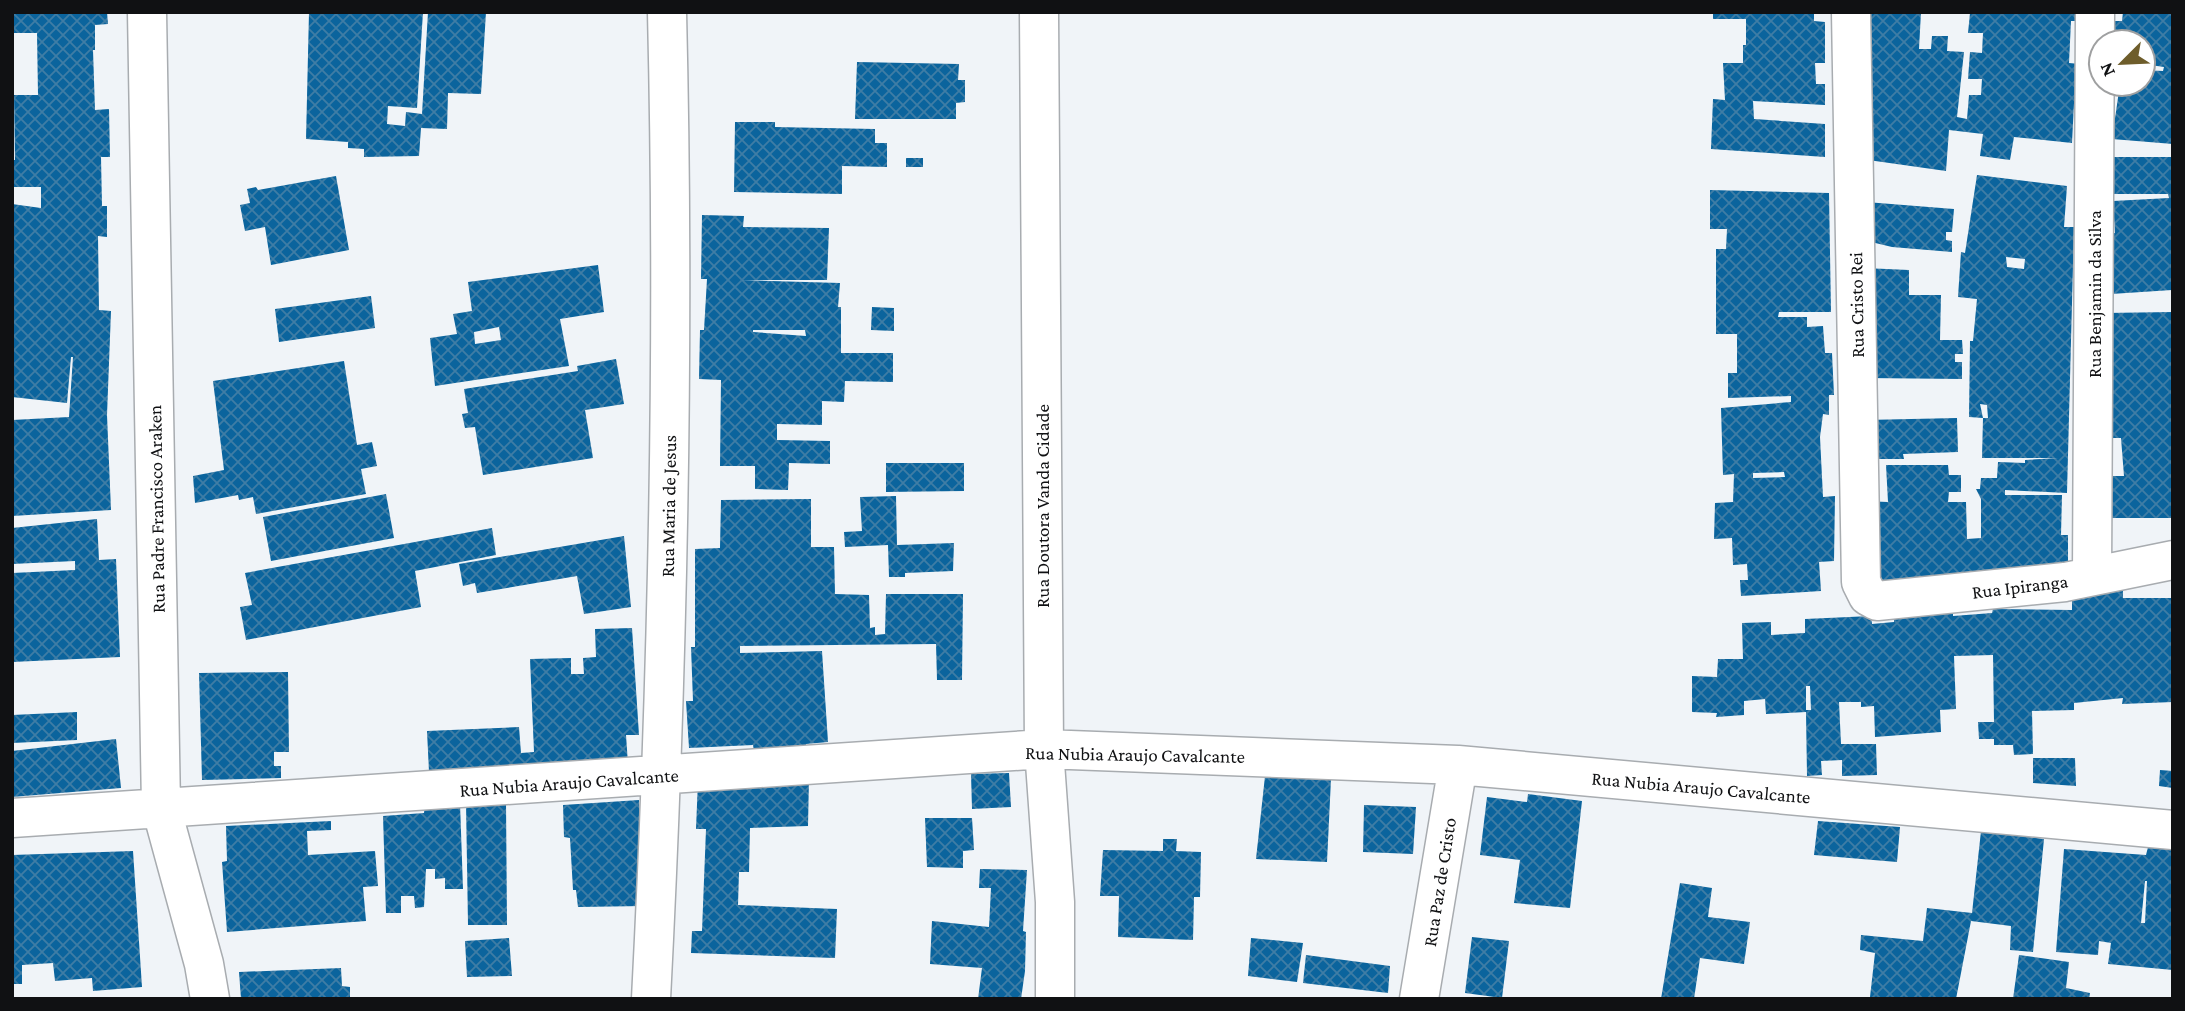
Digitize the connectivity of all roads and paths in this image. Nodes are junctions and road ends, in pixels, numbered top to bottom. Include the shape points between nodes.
1 (147, 12) edge
2 (667, 12) edge
3 (1039, 12) edge
4 (1851, 12) edge
5 (2095, 12) edge
6 (2173, 560) edge
7 (2092, 575) junction
8 (1868, 596) joint
9 (1044, 749) junction
10 (1458, 765) junction
11 (663, 776) junction
12 (161, 807) junction
13 (12, 818) edge
14 (2173, 830) edge
15 (210, 999) edge
16 (651, 999) edge
17 (1055, 999) edge
18 (1419, 999) edge

1 - 12 street, Rua Padre Francisco Araken
2 - 11 street, Rua Maria de Jesus via 672,232
3 - 9 street, Rua Doutora Vanda Cidade
4 - 8 street, Rua Cristo Rei via 1861,582
5 - 7 street, Rua Benjamin da Silva
6 - 7 street, Rua Ipiranga
7 - 8 street, Rua Ipiranga via 2065,582 1891,600
9 - 10 street, Rua Nubia Araujo Cavalcante
9 - 11 street, Rua Nubia Araujo Cavalcante
9 - 17 street, Rua Doutora Vanda Cidade via 1055,902
10 - 14 street, Rua Nubia Araujo Cavalcante
10 - 18 street, Rua Paz de Cristo
11 - 12 street, Rua Nubia Araujo Cavalcante
11 - 16 street, Rua Maria de Jesus
12 - 13 street, Rua Nubia Araujo Cavalcante
12 - 15 street, Rua Padre Francisco Araken via 205,964

